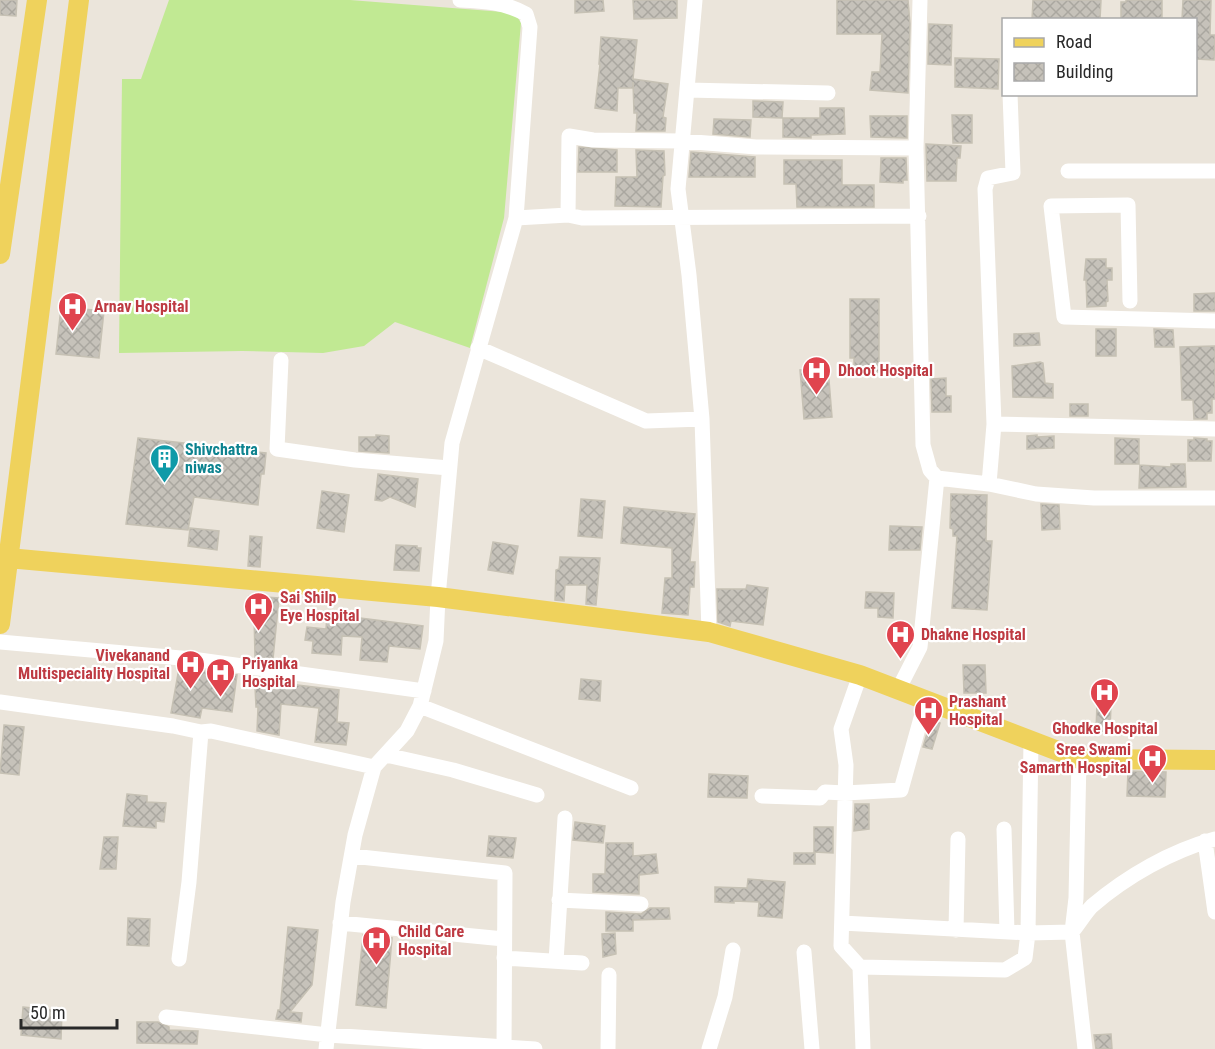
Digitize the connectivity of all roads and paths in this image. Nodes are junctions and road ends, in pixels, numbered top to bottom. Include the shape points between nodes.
1 (37, 0) edge
2 (79, 0) edge
3 (460, 0) edge
4 (694, 0) edge
5 (920, 0) edge
6 (687, 90) junction
7 (828, 93) dead end
8 (1010, 96) edge
9 (682, 141) junction
10 (916, 148) junction
11 (1068, 171) dead end
12 (1215, 171) edge
13 (568, 215) junction
14 (919, 216) junction
15 (681, 217) junction
16 (516, 218) junction
17 (1, 233) edge
18 (0, 254) edge
19 (1130, 301) dead end
20 (1215, 321) edge
21 (478, 348) junction
22 (281, 360) dead end
23 (702, 419) junction
24 (994, 424) junction
25 (1215, 429) edge
26 (449, 468) junction
27 (937, 478) junction
28 (989, 484) junction
29 (1215, 498) edge
30 (8, 558) junction
31 (438, 597) junction
32 (0, 624) edge
33 (710, 632) junction
34 (0, 642) edge
35 (860, 675) junction
36 (898, 690) junction
37 (422, 699) junction
38 (927, 700) junction
39 (0, 702) edge
40 (201, 732) junction
41 (1031, 741) junction
42 (386, 755) junction
43 (1079, 759) junction
44 (1215, 760) edge
45 (374, 767) junction
46 (631, 788) dead end
47 (845, 793) junction
48 (537, 795) dead end
49 (762, 796) dead end
50 (565, 818) dead end
51 (1004, 829) dead end
52 (958, 839) dead end
53 (1210, 840) edge
54 (352, 856) junction
55 (560, 900) junction
56 (641, 904) dead end
57 (1215, 912) edge
58 (340, 923) junction
59 (842, 923) junction
60 (956, 930) junction
61 (1007, 932) junction
62 (1072, 932) junction
63 (1028, 933) junction
64 (504, 939) junction
65 (733, 950) dead end
66 (804, 952) dead end
67 (504, 958) junction
68 (179, 959) dead end
69 (556, 961) junction
70 (582, 963) dead end
71 (860, 967) junction
72 (609, 975) dead end
73 (166, 1017) dead end
74 (327, 1042) edge
75 (504, 1048) edge
76 (535, 1049) edge
77 (608, 1049) edge
78 (709, 1049) edge
79 (812, 1049) edge
80 (863, 1049) edge
81 (1085, 1049) edge

1 - 17 main road
2 - 30 main road
3 - 16 street via 514,7 526,14 530,27
4 - 6 street
5 - 10 street
6 - 7 street
6 - 9 street
8 - 24 street via 1013,173 988,178 986,189
9 - 10 street via 756,147
9 - 13 street via 569,136
9 - 15 street via 678,189
10 - 14 street
11 - 12 street
13 - 15 street
13 - 16 street
14 - 15 street
14 - 27 street via 923,445 930,470
15 - 23 street
16 - 21 street
17 - 18 main road
19 - 20 street via 1128,205 1051,206 1064,316
21 - 23 street via 646,421
21 - 26 street
22 - 26 street via 277,449
23 - 33 street
24 - 25 street
24 - 28 street
26 - 31 street
27 - 28 street
27 - 36 street via 920,647
28 - 29 street via 1035,494 1094,498
30 - 31 main road
30 - 32 main road
31 - 33 main road
31 - 37 street via 436,641
33 - 35 main road
34 - 37 street via 192,659
35 - 36 main road
35 - 47 street via 841,729
36 - 38 main road
37 - 42 street via 407,731
37 - 46 street
38 - 41 main road
38 - 47 street via 901,790
39 - 40 street
40 - 45 street
40 - 68 street
41 - 43 main road
41 - 63 street
42 - 45 street
42 - 48 street
43 - 44 main road
43 - 62 street
45 - 54 street
47 - 49 street via 825,792 820,798
47 - 59 street
50 - 55 street
51 - 61 street
52 - 60 street
53 - 57 street
53 - 62 street via 1188,847 1117,887 1090,908
54 - 58 street
54 - 64 street via 505,873
55 - 56 street
55 - 69 street
58 - 64 street
58 - 74 street
59 - 60 street
59 - 71 street via 841,946
60 - 61 street
61 - 63 street
62 - 63 street
62 - 81 street
63 - 71 street via 1025,958 1005,970
64 - 67 street
65 - 78 street via 725,996
66 - 79 street
67 - 69 street
67 - 75 street
69 - 70 street
71 - 80 street
72 - 77 street
73 - 74 street
74 - 75 street
75 - 76 street

